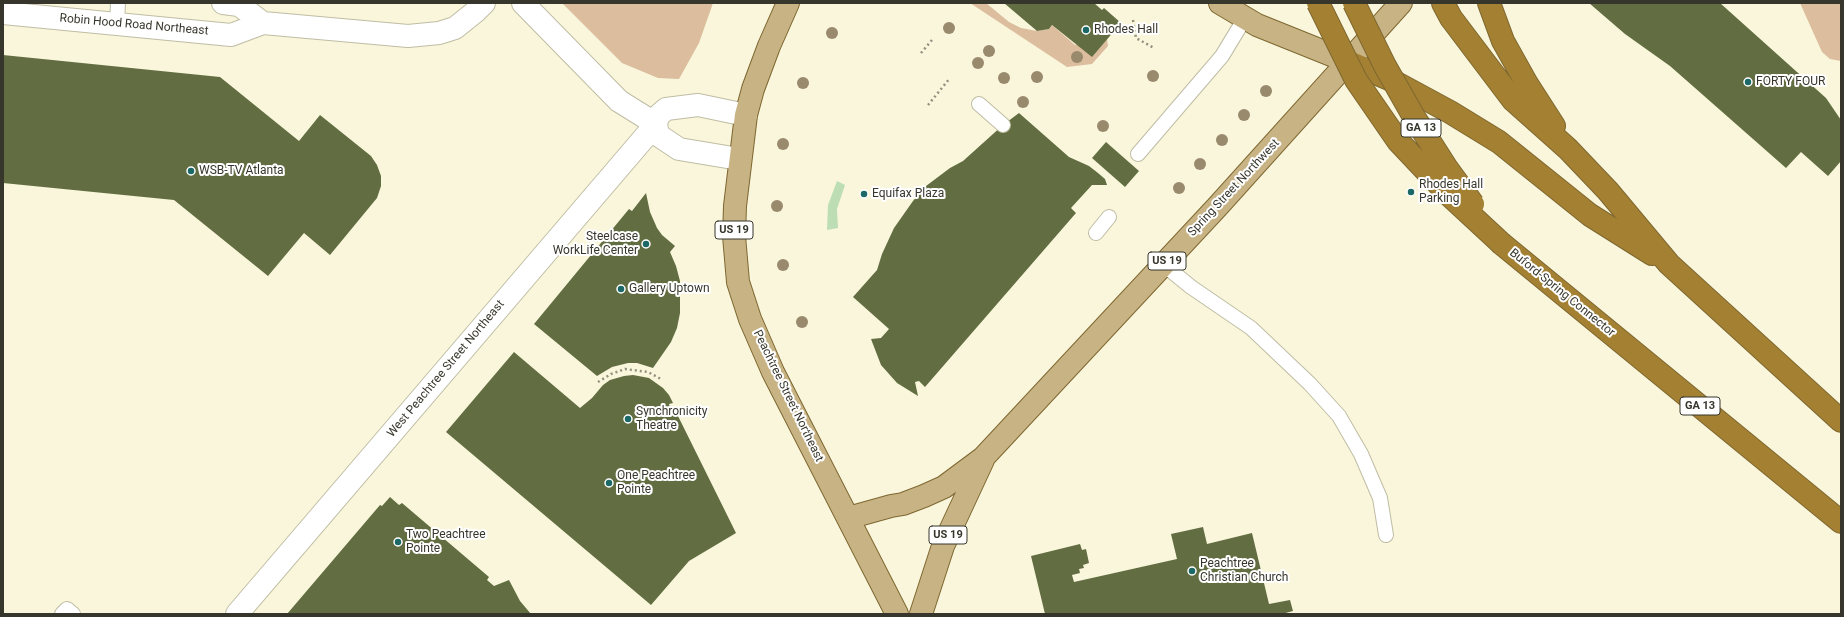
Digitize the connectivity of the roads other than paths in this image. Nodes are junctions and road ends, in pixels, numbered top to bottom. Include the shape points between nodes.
1 (223, 3) edge
2 (484, 3) edge
3 (522, 3) edge
4 (788, 3) edge
5 (1220, 3) edge
6 (1318, 3) edge
7 (1354, 3) edge
8 (1400, 3) edge
9 (1443, 3) edge
10 (1489, 3) edge
11 (3, 13) edge
12 (117, 14) edge
13 (1245, 18) junction
14 (263, 23) junction
15 (1348, 62) junction
16 (979, 104) dead end
17 (746, 115) junction
18 (656, 124) junction
19 (1003, 124) dead end
20 (1568, 149) junction
21 (1138, 154) dead end
22 (739, 159) junction
23 (1109, 217) dead end
24 (1096, 233) dead end
25 (1502, 244) junction
26 (1669, 264) junction
27 (1164, 265) junction
28 (1841, 421) edge
29 (983, 458) junction
30 (848, 518) junction
31 (1841, 522) edge
32 (1386, 535) dead end
33 (62, 614) edge
34 (73, 614) edge
35 (237, 614) edge
36 (897, 614) edge
37 (921, 614) edge

1 - 14 street via 240,5
2 - 14 street, Robin Hood Road Northeast via 455,28 439,33 408,36
3 - 18 street via 619,101
4 - 17 main road, Peachtree Street Northeast / US 19 via 766,53
5 - 13 main road
6 - 25 highway, bridge via 1356,80 1398,141 1448,194
7 - 25 highway, Buford-Spring Connector / GA 13, bridge via 1414,117 1446,167
8 - 15 main road, Spring Street Northwest / US 19
9 - 20 highway via 1451,18 1513,100
10 - 20 highway via 1504,41 1527,84
11 - 12 street, Robin Hood Road Northeast
12 - 14 street, Robin Hood Road Northeast via 231,34
13 - 15 main road
13 - 21 lane via 1222,56
15 - 26 highway via 1402,86 1499,142 1590,215
15 - 27 main road, Spring Street Northwest / US 19
16 - 19 lane
17 - 18 street, West Peachtree Street Northeast via 698,105 676,106 666,109 658,116
17 - 22 main road, Peachtree Street Northeast / US 19
18 - 22 street via 658,135 679,149
18 - 35 street, West Peachtree Street Northeast
20 - 26 highway via 1608,190
22 - 30 main road, Peachtree Street Northeast / US 19 via 734,228 738,282 750,319 773,372
23 - 24 lane
25 - 31 highway, Buford-Spring Connector / GA 13
26 - 28 highway
27 - 29 main road, Spring Street Northwest / US 19
27 - 32 lane via 1250,328 1340,416 1361,454 1380,498
29 - 30 main road, Spring Street Northwest via 944,487 924,496
29 - 37 main road, Spring Street Northwest / US 19 via 943,546
30 - 36 main road, Peachtree Street Northeast / US 19
33 - 34 lane via 67,609

